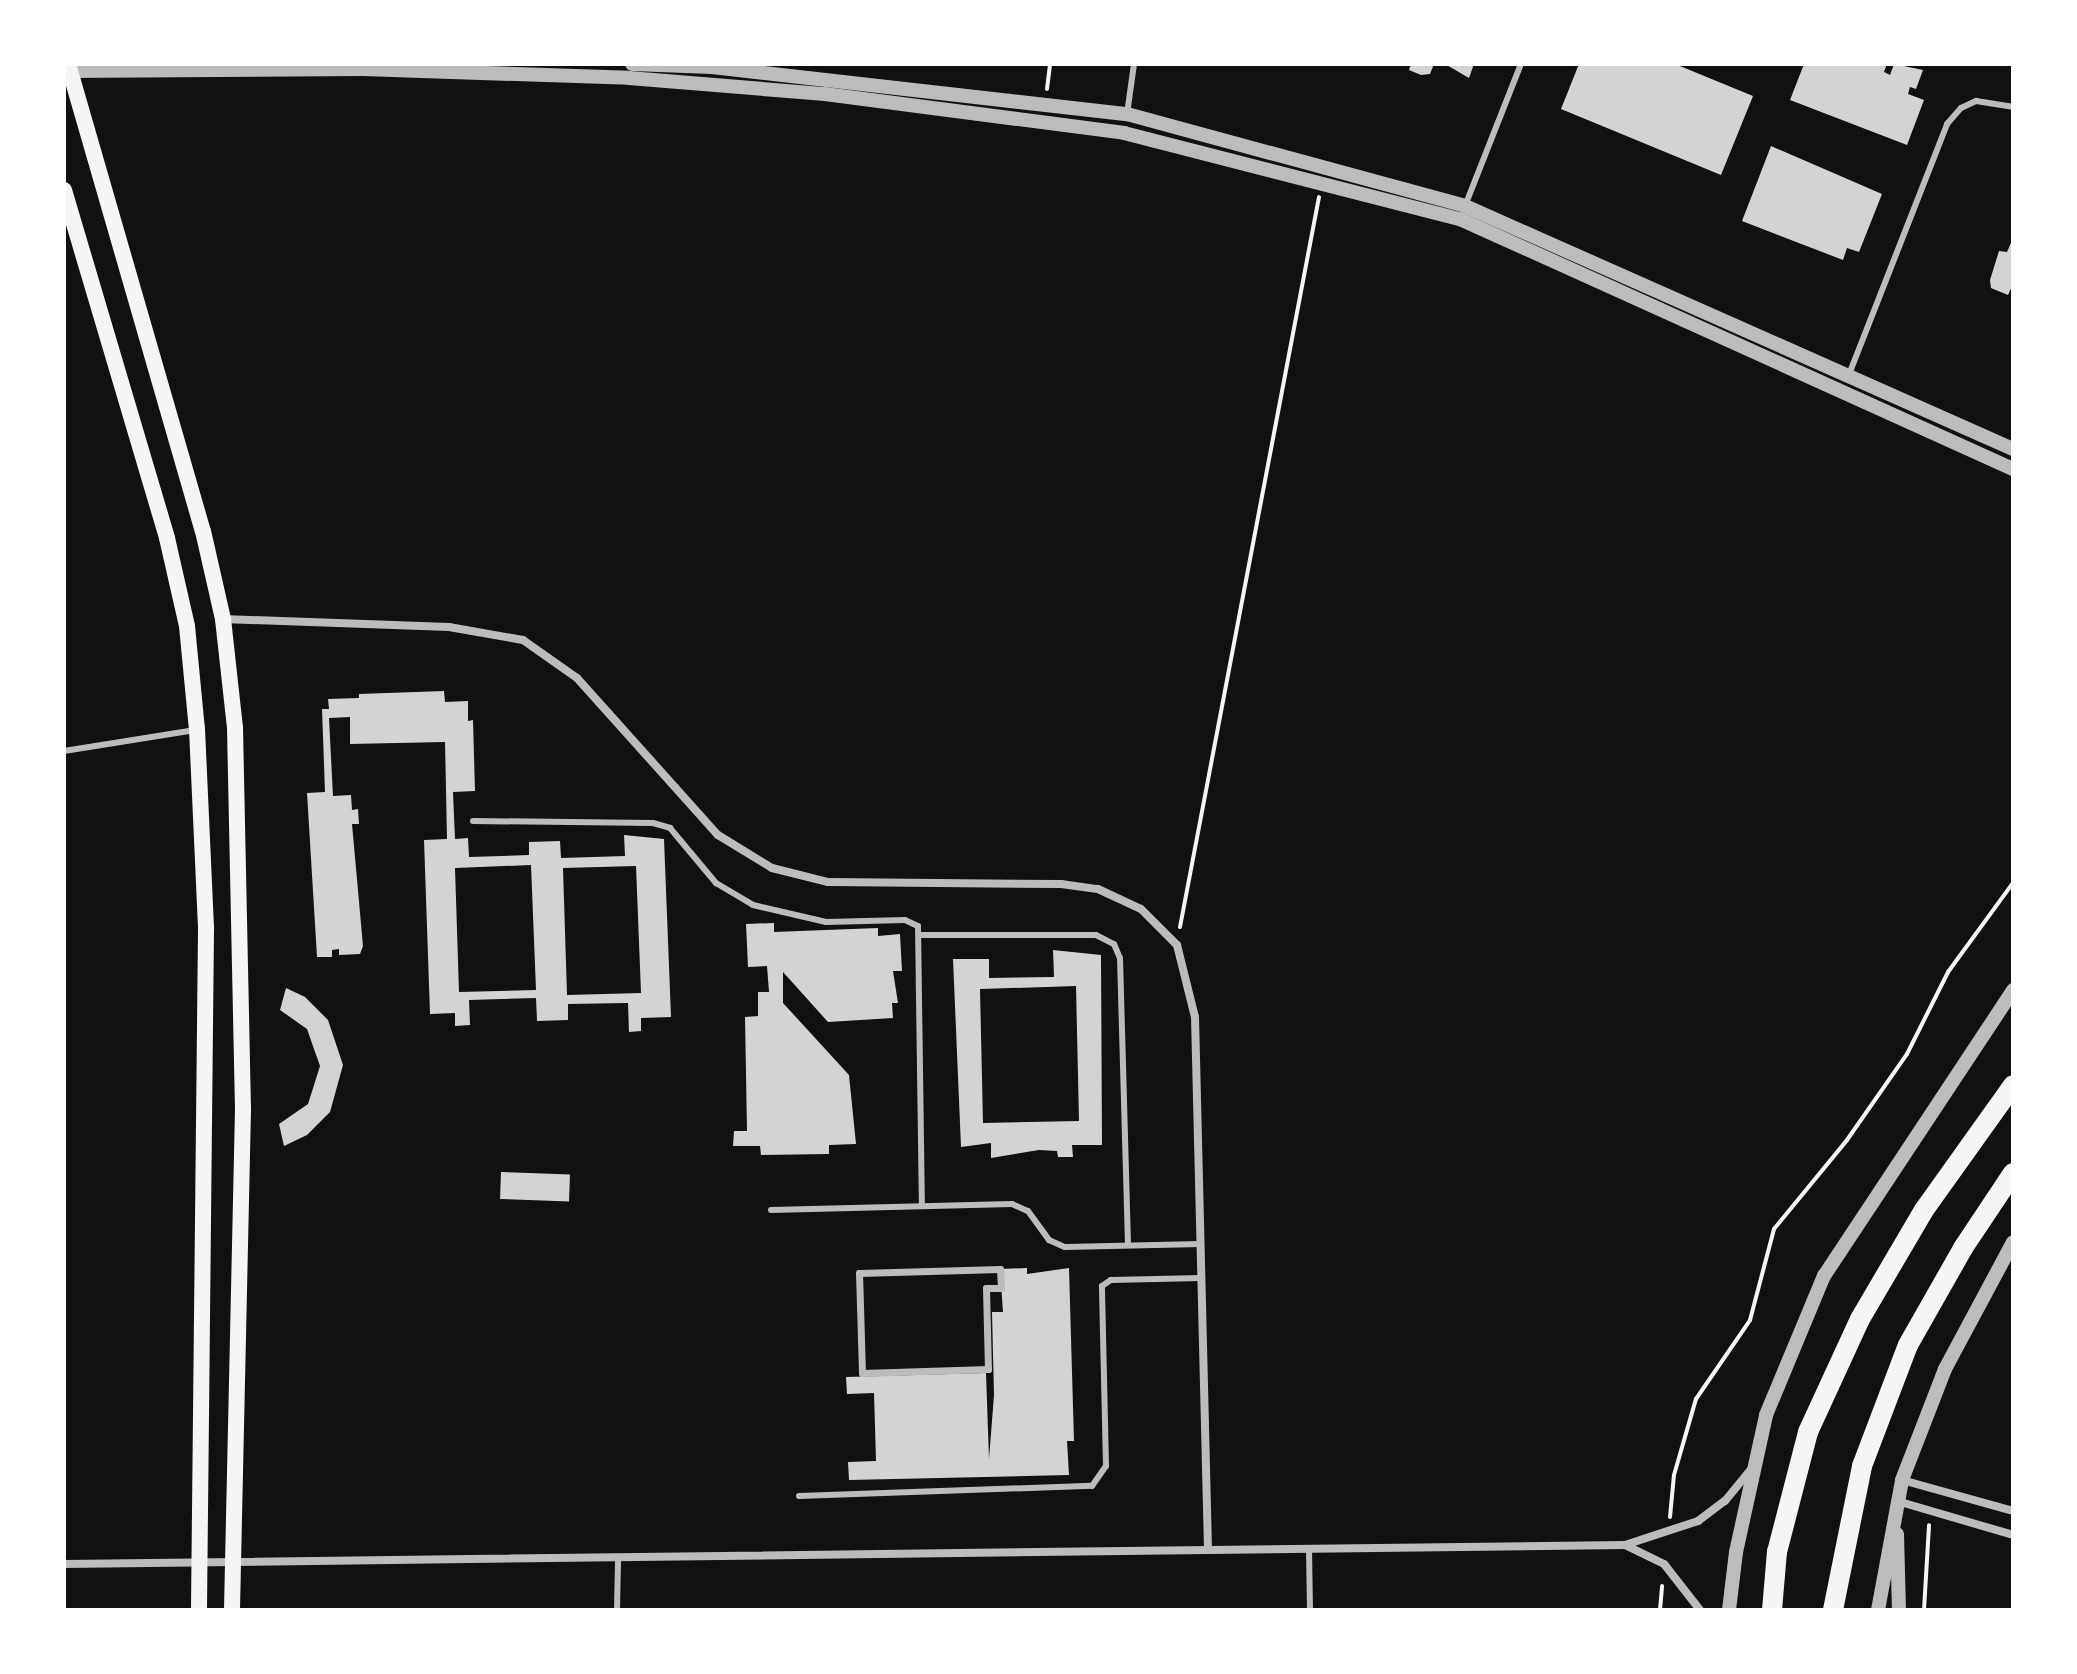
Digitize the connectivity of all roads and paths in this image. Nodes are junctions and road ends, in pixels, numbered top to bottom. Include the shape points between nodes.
1 (632, 64) edge
2 (1050, 64) edge
3 (1134, 64) edge
4 (1521, 64) edge
5 (67, 69) edge
6 (1045, 103) junction
7 (2013, 107) edge
8 (1127, 114) junction
9 (1322, 180) junction
10 (64, 190) edge
11 (1465, 206) junction
12 (1847, 377) junction
13 (2013, 449) edge
14 (2013, 469) edge
15 (223, 619) junction
16 (197, 729) junction
17 (64, 751) edge
18 (473, 821) dead end
19 (2013, 883) edge
20 (921, 935) junction
21 (1177, 945) junction
22 (2013, 990) edge
23 (2013, 1085) edge
24 (2013, 1173) edge
25 (922, 1206) junction
26 (771, 1210) dead end
27 (2013, 1242) edge
28 (1201, 1244) junction
29 (1128, 1245) junction
30 (1000, 1269) joint
31 (1201, 1278) junction
32 (1756, 1464) junction
33 (1902, 1480) junction
34 (799, 1496) dead end
35 (1897, 1501) junction
36 (1930, 1511) junction
37 (2013, 1511) edge
38 (1669, 1531) junction
39 (2013, 1535) edge
40 (1625, 1545) junction
41 (1309, 1548) junction
42 (1208, 1549) junction
43 (231, 1561) junction
44 (618, 1561) junction
45 (198, 1562) junction
46 (64, 1564) edge
47 (1664, 1564) junction
48 (199, 1610) edge
49 (232, 1610) edge
50 (617, 1610) edge
51 (1310, 1610) edge
52 (1660, 1610) edge
53 (1700, 1610) edge
54 (1729, 1610) edge
55 (1772, 1610) edge
56 (1833, 1610) edge
57 (1878, 1610) edge
58 (1899, 1610) edge
59 (1924, 1610) edge

1 - 6 street via 712,67
2 - 6 path
3 - 8 lane
4 - 11 lane
5 - 9 street via 363,69 629,78 825,94 1083,126
5 - 15 main road via 203,531
6 - 8 street
7 - 12 lane via 1976,101 1947,124
8 - 11 street
9 - 14 street via 1460,219
9 - 21 path
10 - 16 main road via 167,538 187,626
11 - 12 street
12 - 13 street
15 - 21 street via 449,627 523,640 587,688 718,835 772,868 828,882 1016,880 1098,889 1141,909
15 - 43 main road via 235,728 243,928
16 - 17 lane
16 - 45 main road via 206,929
18 - 20 lane via 653,823 670,828 716,883 753,905 826,922 905,920 918,926
19 - 38 path via 1948,972 1907,1054 1847,1140 1774,1229 1750,1320 1696,1399 1674,1475
20 - 25 lane
20 - 29 lane via 1096,935 1114,944 1120,958
21 - 28 street via 1195,1017
22 - 32 street via 1824,1276 1766,1415
23 - 55 highway via 1924,1210 1860,1319 1808,1432 1777,1552
24 - 56 highway via 1908,1345 1862,1466
25 - 26 lane
25 - 29 lane via 1012,1204 1028,1211 1056,1245
27 - 33 street via 1945,1369
28 - 29 lane
28 - 31 street
30 - 30 street via 859,1273 862,1373 988,1369 986,1288 1001,1288
31 - 34 lane via 1111,1280 1102,1286 1106,1466 1092,1486
31 - 42 street
32 - 38 street via 1725,1501 1698,1521
32 - 54 street
33 - 35 street
33 - 37 street
35 - 36 street
35 - 57 street
35 - 58 street
36 - 39 street
36 - 59 path
38 - 40 street
40 - 41 street
40 - 47 street
41 - 42 street
41 - 51 lane
42 - 44 street
43 - 44 street
43 - 45 street
43 - 49 main road
44 - 50 lane
45 - 46 street
45 - 48 main road
47 - 52 path
47 - 53 street

